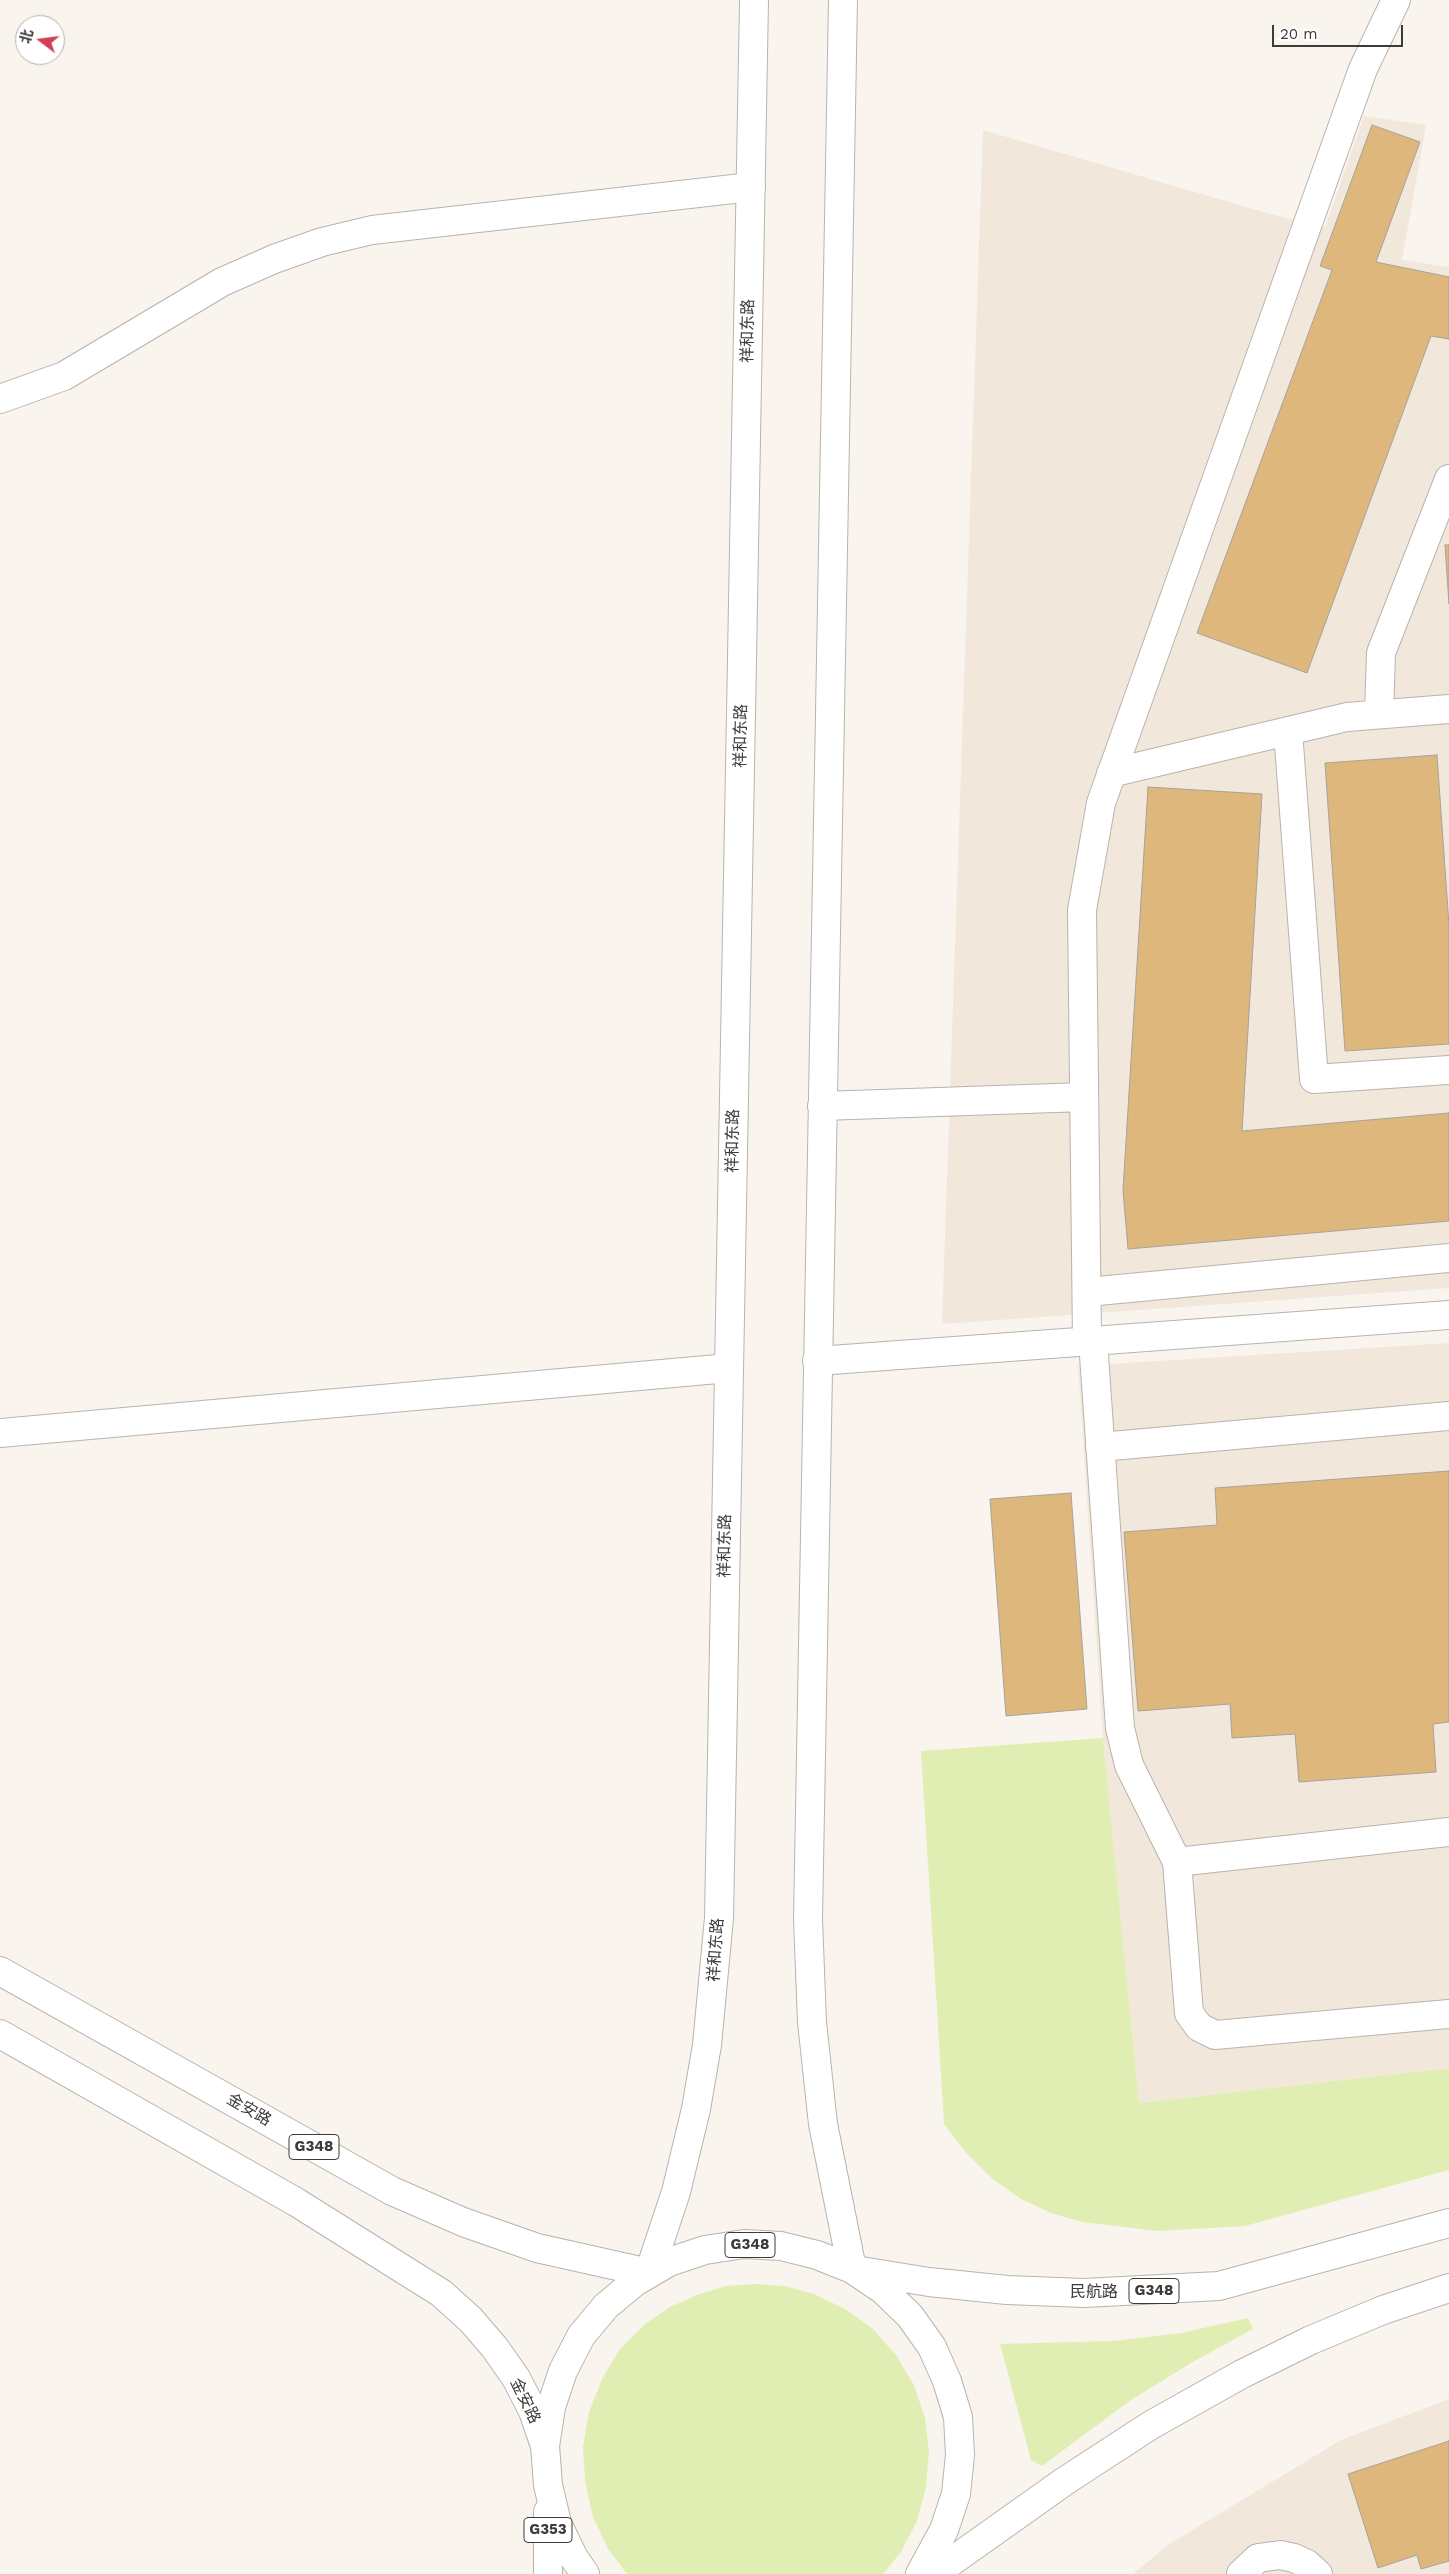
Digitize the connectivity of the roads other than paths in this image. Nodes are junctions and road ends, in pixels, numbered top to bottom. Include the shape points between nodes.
1 (754, 0) edge
2 (843, 0) edge
3 (1396, 0) edge
4 (751, 187) junction
5 (0, 400) edge
6 (1449, 479) edge
7 (1449, 709) edge
8 (1379, 714) junction
9 (1288, 731) junction
10 (1111, 773) junction
11 (1449, 1070) edge
12 (1084, 1098) junction
13 (822, 1106) junction
14 (1449, 1258) edge
15 (1087, 1292) junction
16 (1449, 1315) edge
17 (1090, 1341) junction
18 (817, 1361) junction
19 (729, 1368) junction
20 (1449, 1416) edge
21 (0, 1432) edge
22 (1100, 1448) junction
23 (1449, 1832) edge
24 (1177, 1862) junction
25 (0, 1971) edge
26 (1449, 2014) edge
27 (0, 2034) edge
28 (1449, 2224) edge
29 (852, 2269) junction
30 (649, 2273) junction
31 (1449, 2288) edge
32 (546, 2446) junction
33 (548, 2485) junction
34 (548, 2574) edge
35 (585, 2574) edge
36 (920, 2574) edge
37 (934, 2574) edge
38 (1241, 2574) edge
39 (1318, 2574) edge

1 - 4 main road, 祥和东路
2 - 13 main road
3 - 10 main road via 1363,69
4 - 5 main road via 372,230 322,242 274,258 222,282 64,376
4 - 19 main road, 祥和东路
6 - 8 main road via 1381,653
7 - 8 main road
8 - 9 main road via 1346,717
9 - 10 main road
9 - 11 main road via 1314,1079
10 - 12 main road via 1101,802 1082,910
12 - 13 main road
12 - 15 main road
13 - 18 main road
14 - 15 main road
15 - 17 main road
16 - 17 main road
17 - 18 main road
17 - 22 main road
18 - 29 main road via 808,1919 812,2022 823,2124
19 - 21 main road
19 - 30 main road, 祥和东路 via 719,1918 714,1982 696,2109 676,2192
20 - 22 main road
22 - 24 main road via 1120,1728 1129,1765
23 - 24 main road
24 - 26 main road via 1189,2013 1199,2027 1215,2035
25 - 30 main road, 金安路 / G348 via 392,2191 464,2222 537,2248
27 - 32 main road, 金安路 / G348 via 296,2202 441,2292 496,2348 533,2411
28 - 29 main road, 民航路 / G348 via 1219,2286 1084,2293 1006,2290
29 - 30 main road, G348 via 817,2254 781,2246 744,2244 705,2250 669,2262
29 - 36 main road, G348 via 883,2290 910,2316 932,2347 948,2381 958,2417 960,2455 956,2494 944,2530
30 - 32 main road, G348 via 606,2306 581,2336 550,2407
31 - 37 main road via 1383,2310 1311,2340 1168,2415 1065,2481
32 - 33 main road, G348
33 - 34 main road, G353
33 - 35 main road, G348 via 557,2523
38 - 39 main road via 1258,2558 1280,2555 1301,2561

